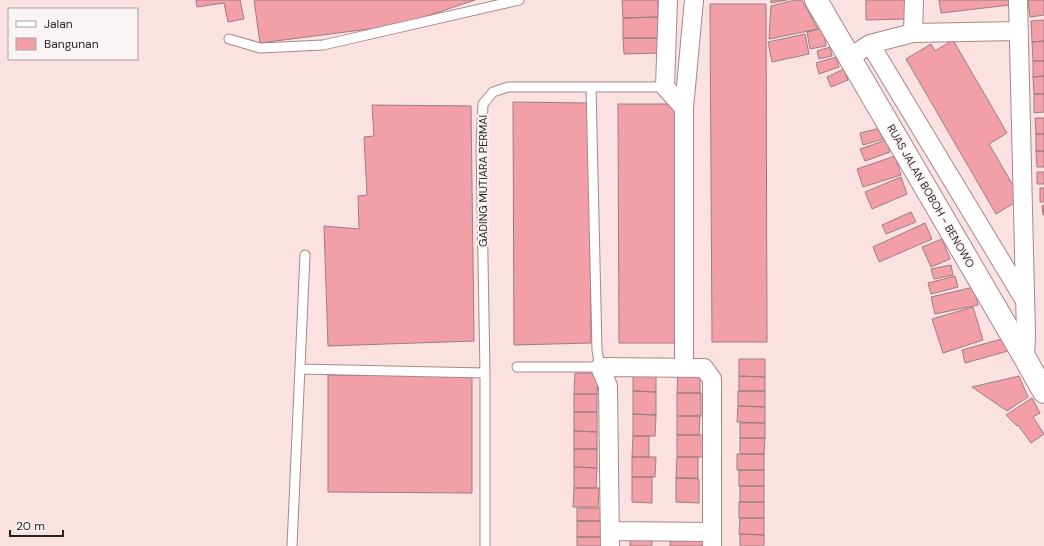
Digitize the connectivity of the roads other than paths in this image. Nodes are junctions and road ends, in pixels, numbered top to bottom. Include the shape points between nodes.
1 (519, 0) edge
2 (668, 0) edge
3 (694, 0) edge
4 (816, 0) edge
5 (914, 0) edge
6 (1018, 0) edge
7 (1020, 31) junction
8 (914, 33) junction
9 (229, 39) dead end
10 (870, 44) junction
11 (850, 57) junction
12 (591, 87) junction
13 (665, 87) junction
14 (686, 88) junction
15 (684, 108) junction
16 (305, 255) dead end
17 (1024, 300) junction
18 (1025, 358) junction
19 (517, 367) dead end
20 (600, 367) junction
21 (684, 368) junction
22 (300, 369) junction
23 (485, 373) junction
24 (1044, 392) edge
25 (610, 538) edge
26 (711, 539) edge
27 (292, 546) edge
28 (485, 546) edge

1 - 9 lane via 323,45 260,48
2 - 13 street
3 - 14 street
4 - 11 main road, RUAS JALAN BOBOH - BENOWO
5 - 8 street
6 - 7 street
7 - 8 street
7 - 17 street
8 - 10 street
10 - 11 street
10 - 17 street
11 - 18 main road, RUAS JALAN BOBOH - BENOWO
12 - 13 lane, GADING MUTIARA PERMAI
12 - 20 lane via 597,350
12 - 23 lane, GADING MUTIARA PERMAI via 508,87 493,92 483,104 481,146
13 - 14 lane, GADING MUTIARA PERMAI
13 - 15 street
14 - 15 street
15 - 21 street
16 - 22 lane
17 - 18 street
18 - 24 main road, RUAS JALAN BOBOH - BENOWO
19 - 20 lane
20 - 21 street
20 - 25 street via 608,386
21 - 26 street via 704,368 712,379
22 - 23 lane
22 - 27 lane
23 - 28 lane, GADING MUTIARA PERMAI
25 - 26 street

